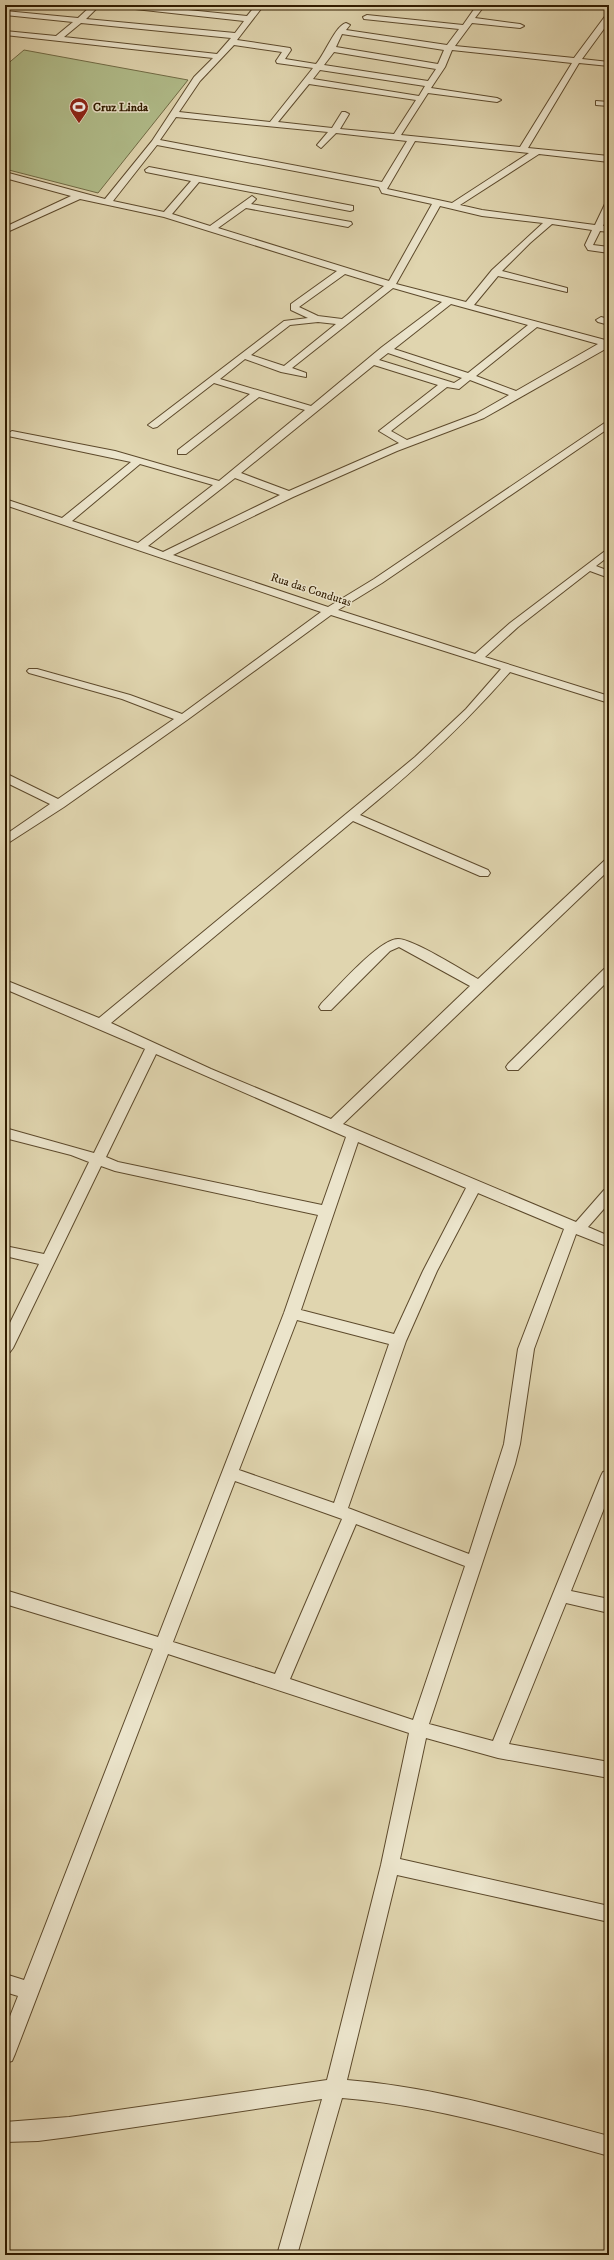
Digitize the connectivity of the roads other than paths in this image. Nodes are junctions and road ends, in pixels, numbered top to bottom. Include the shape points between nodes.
1 (16, 5) edge
2 (96, 5) edge
3 (117, 5) edge
4 (260, 5) edge
5 (481, 5) edge
6 (6, 13) edge
7 (367, 17) dead end
8 (609, 17) edge
9 (250, 18) junction
10 (78, 20) junction
11 (470, 20) junction
12 (520, 26) dead end
13 (464, 27) junction
14 (5, 33) edge
15 (234, 39) junction
16 (56, 40) junction
17 (449, 48) junction
18 (331, 49) junction
19 (218, 56) junction
20 (577, 60) junction
21 (609, 64) edge
22 (319, 67) junction
23 (441, 67) junction
24 (307, 81) junction
25 (427, 87) junction
26 (419, 98) junction
27 (497, 100) dead end
28 (599, 103) dead end
29 (609, 104) edge
30 (174, 114) junction
31 (345, 114) dead end
32 (272, 125) junction
33 (334, 131) junction
34 (396, 137) junction
35 (412, 139) junction
36 (155, 142) junction
37 (321, 145) dead end
38 (523, 149) junction
39 (538, 151) junction
40 (609, 159) edge
41 (149, 170) dead end
42 (5, 175) edge
43 (197, 179) junction
44 (384, 185) junction
45 (263, 191) junction
46 (78, 196) junction
47 (107, 202) junction
48 (437, 204) junction
49 (609, 204) edge
50 (244, 205) junction
51 (452, 207) junction
52 (350, 208) dead end
53 (166, 215) junction
54 (550, 222) junction
55 (348, 224) dead end
56 (598, 228) junction
57 (212, 229) junction
58 (609, 229) edge
59 (5, 230) edge
60 (609, 250) edge
61 (343, 271) junction
62 (495, 272) junction
63 (391, 285) junction
64 (564, 290) dead end
65 (449, 300) junction
66 (468, 306) junction
67 (318, 319) junction
68 (344, 322) junction
69 (535, 324) junction
70 (608, 344) edge
71 (385, 349) junction
72 (244, 356) junction
73 (372, 361) junction
74 (284, 370) junction
75 (303, 375) dead end
76 (470, 377) junction
77 (213, 380) junction
78 (444, 385) junction
79 (258, 393) junction
80 (517, 395) junction
81 (311, 409) junction
82 (609, 424) edge
83 (153, 425) dead end
84 (12, 434) dead end
85 (407, 444) junction
86 (182, 452) dead end
87 (138, 461) junction
88 (233, 473) junction
89 (220, 484) junction
90 (289, 495) junction
91 (5, 502) edge
92 (65, 521) junction
93 (140, 547) junction
94 (609, 551) edge
95 (164, 555) junction
96 (589, 567) junction
97 (609, 575) edge
98 (329, 610) junction
99 (478, 657) junction
100 (509, 667) junction
101 (33, 671) dead end
102 (609, 700) edge
103 (184, 718) junction
104 (5, 777) edge
105 (60, 804) junction
106 (352, 817) junction
107 (5, 841) edge
108 (609, 863) edge
109 (484, 873) dead end
110 (609, 972) edge
111 (5, 984) edge
112 (479, 985) junction
113 (326, 1007) dead end
114 (101, 1024) junction
115 (152, 1048) junction
116 (513, 1067) dead end
117 (334, 1125) junction
118 (5, 1133) edge
119 (354, 1133) junction
120 (96, 1159) junction
121 (474, 1185) junction
122 (609, 1194) edge
123 (328, 1212) junction
124 (575, 1228) junction
125 (609, 1242) edge
126 (5, 1251) edge
127 (48, 1260) junction
128 (292, 1313) junction
129 (398, 1341) junction
130 (5, 1348) edge
131 (229, 1473) junction
132 (609, 1476) edge
133 (345, 1513) junction
134 (473, 1562) junction
135 (560, 1595) junction
136 (5, 1597) edge
137 (609, 1606) edge
138 (162, 1645) junction
139 (279, 1684) junction
140 (419, 1729) junction
141 (498, 1750) junction
142 (609, 1770) edge
143 (390, 1865) junction
144 (609, 1914) edge
145 (5, 1983) edge
146 (29, 1990) junction
147 (5, 2054) edge
148 (335, 2088) junction
149 (5, 2132) edge
150 (609, 2146) edge
151 (287, 2255) edge

1 - 6 street
2 - 10 street via 86,16
3 - 9 street
4 - 9 street
5 - 11 street
6 - 10 street
7 - 13 street
8 - 20 street
9 - 15 street
10 - 15 street
10 - 16 street
11 - 12 street
11 - 13 street
13 - 17 street
14 - 16 street
15 - 19 street
15 - 22 street via 285,49 287,51 280,61
16 - 19 street
17 - 18 street via 343,28
17 - 20 street
17 - 23 street
18 - 22 street
18 - 23 street
19 - 30 street via 197,79
20 - 21 street
20 - 38 street
22 - 24 street
22 - 25 street
23 - 25 street
24 - 26 street
24 - 32 street
25 - 26 street
25 - 27 street
26 - 34 street
28 - 29 street
30 - 32 street
30 - 36 street
31 - 33 street
32 - 33 street
33 - 34 street
33 - 37 street
34 - 35 street
35 - 38 street
35 - 44 street
36 - 44 street
36 - 47 street
38 - 39 street
39 - 40 street
39 - 51 street
41 - 43 street
42 - 46 street
43 - 45 street
43 - 53 street
44 - 48 street via 385,191
45 - 50 street
45 - 52 street
46 - 47 street
46 - 59 street
47 - 53 street
48 - 51 street
48 - 63 street
49 - 56 street
50 - 55 street
50 - 57 street
51 - 54 street
53 - 57 street
54 - 56 street
54 - 62 street
56 - 58 street
56 - 60 street via 589,245 591,248
57 - 61 street
61 - 63 street
61 - 67 street via 296,304 294,308
62 - 64 street
62 - 66 street
63 - 65 street
63 - 68 street
65 - 66 street
65 - 71 street
66 - 69 street
67 - 68 street
67 - 72 street via 287,323
68 - 74 street
69 - 70 street
69 - 76 street
70 - 80 street
71 - 73 street
71 - 76 street
72 - 74 street
72 - 77 street
73 - 78 street
73 - 81 street
74 - 75 street
76 - 78 street via 459,387
76 - 80 street
77 - 79 street
77 - 83 street
78 - 85 street via 384,431
79 - 81 street
79 - 86 street
80 - 85 street via 480,416
81 - 88 street
82 - 98 street via 378,581
84 - 87 street via 88,448
85 - 90 street
87 - 89 street
87 - 92 street
88 - 89 street
88 - 90 street
89 - 93 street
90 - 95 street
91 - 92 street, Rua das Condutas
92 - 93 street, Rua das Condutas
93 - 95 street, Rua das Condutas
94 - 96 street
95 - 98 street, Rua das Condutas
96 - 97 street
96 - 99 street via 514,625
98 - 99 street, Rua das Condutas
98 - 103 street
99 - 100 street, Rua das Condutas
100 - 102 street, Rua das Condutas
100 - 106 street via 459,722
101 - 103 street via 126,697
103 - 105 street
104 - 105 street
105 - 107 street
106 - 109 street
106 - 114 street
108 - 112 street
110 - 116 street
111 - 114 street
112 - 113 street via 398,943 385,948
112 - 117 street
114 - 115 street
115 - 117 street
115 - 120 street
117 - 119 street
118 - 120 street
119 - 121 street
119 - 123 street
120 - 123 street via 115,1166
120 - 127 street
121 - 124 street
121 - 129 street
122 - 124 street
123 - 128 street
124 - 125 street
124 - 134 street via 527,1344 507,1464
126 - 127 street
127 - 130 street
128 - 129 street
128 - 131 street
129 - 133 street
131 - 133 street
131 - 138 street
132 - 135 street
133 - 134 street
133 - 139 street
134 - 140 street
135 - 137 street
135 - 141 street
136 - 138 street
138 - 139 street
138 - 146 street
139 - 140 street
140 - 141 street
140 - 143 street
141 - 142 street
143 - 144 street
143 - 148 street
145 - 146 street
146 - 147 street
148 - 149 street via 69,2127
148 - 150 street via 385,2092 454,2105
148 - 151 street

